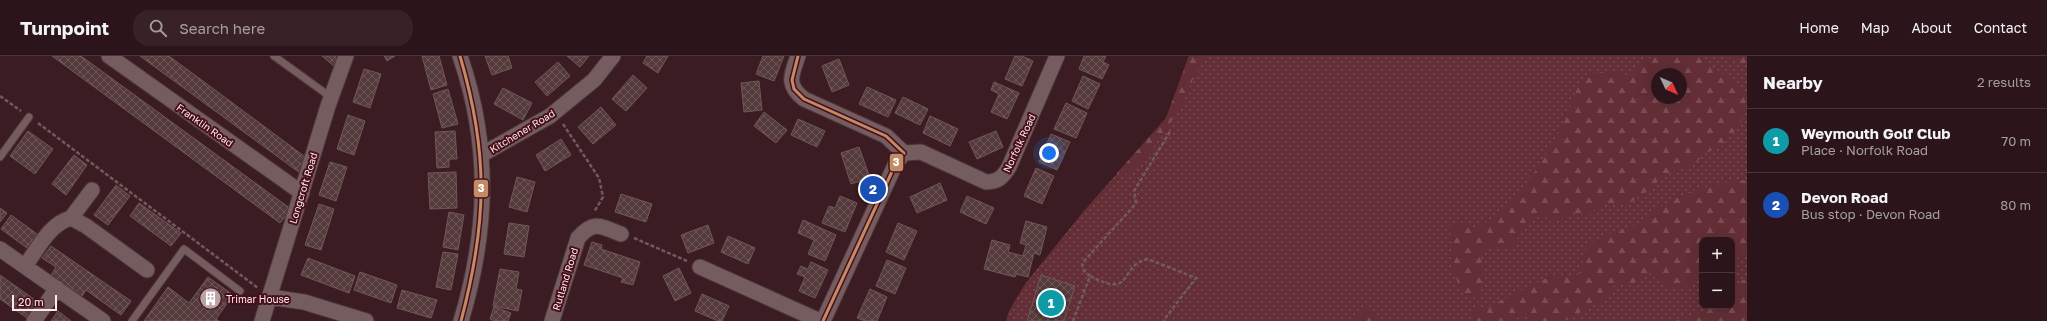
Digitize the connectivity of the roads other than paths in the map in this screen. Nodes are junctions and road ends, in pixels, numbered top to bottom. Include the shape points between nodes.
1 (109, 56) edge
2 (274, 56) edge
3 (346, 56) edge
4 (460, 56) edge
5 (613, 56) edge
6 (798, 56) edge
7 (1057, 56) edge
8 (332, 98) junction
9 (29, 117) road end
10 (904, 153) junction
11 (481, 155) junction
12 (0, 157) edge
13 (92, 190) dead end
14 (302, 193) junction
15 (71, 218) junction
16 (621, 234) road end
17 (0, 249) edge
18 (25, 266) junction
19 (700, 267) road end
20 (147, 270) dead end
21 (57, 288) junction
22 (240, 290) dead end
23 (270, 297) junction
24 (34, 321) edge
25 (103, 321) edge
26 (132, 321) edge
27 (262, 321) edge
28 (366, 321) edge
29 (461, 321) edge
30 (552, 321) edge
31 (820, 321) edge
32 (824, 321) edge

1 - 14 street, Franklin Road
2 - 8 lane
3 - 8 street, Longcroft Road
4 - 11 street via 472,102
5 - 11 street, Kitchener Road via 594,80 554,112
6 - 10 street via 790,82 794,91 804,99 886,136
7 - 10 street, Norfolk Road via 1004,176 993,182 986,182 921,152
8 - 14 street, Longcroft Road
9 - 12 lane
10 - 32 street via 896,163
11 - 29 street via 483,208 478,254
13 - 15 street
14 - 23 street, Longcroft Road
15 - 18 street via 61,221 53,228
15 - 20 street
16 - 30 street, Rutland Road via 594,226 587,228 578,238
17 - 18 street
18 - 21 street
19 - 31 street
21 - 24 street
21 - 25 street
22 - 26 lane via 184,250
23 - 27 street, Longcroft Road
23 - 28 street via 304,302

